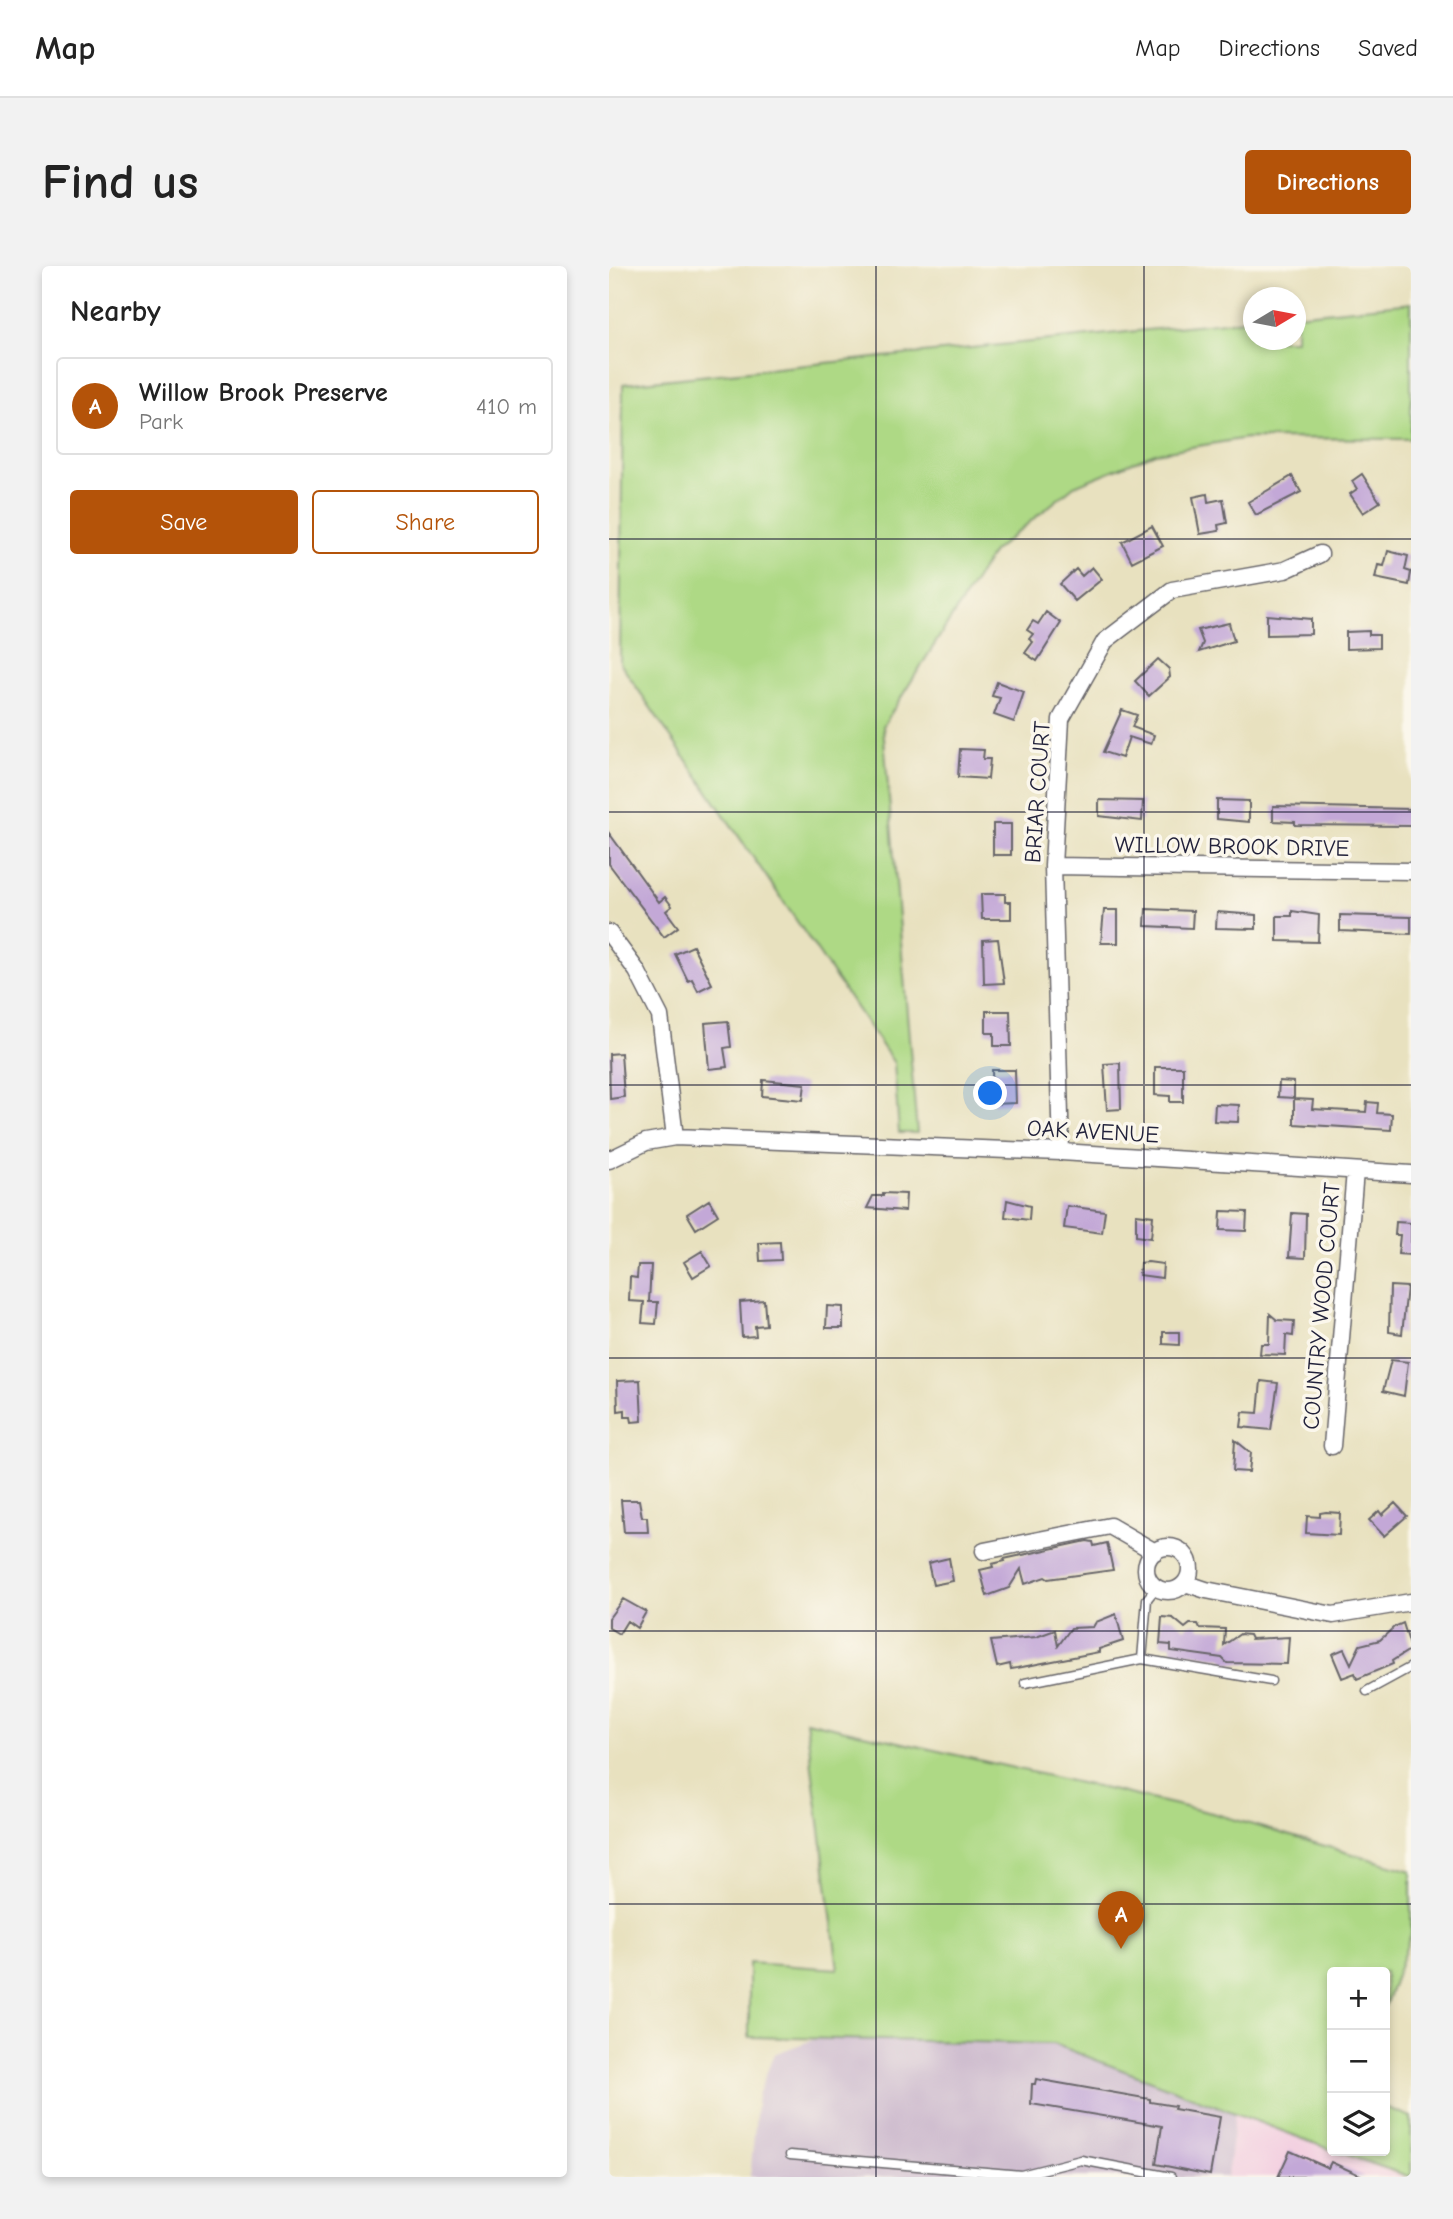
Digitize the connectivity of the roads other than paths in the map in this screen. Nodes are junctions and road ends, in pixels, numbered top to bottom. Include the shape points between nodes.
1 (1320, 554) dead end
2 (1053, 866) junction
3 (1411, 871) edge
4 (609, 933) edge
5 (675, 1137) junction
6 (1061, 1152) junction
7 (609, 1160) edge
8 (1355, 1171) junction
9 (1411, 1174) edge
10 (1332, 1446) dead end
11 (984, 1551) dead end
12 (1155, 1552) junction
13 (1185, 1583) junction
14 (1157, 1588) junction
15 (1411, 1602) edge
16 (1142, 1659) junction
17 (1411, 1667) edge
18 (1271, 1681) dead end
19 (1025, 1683) dead end
20 (1367, 1691) dead end
21 (790, 2155) dead end
22 (1171, 2177) edge

1 - 2 street, BRIAR COURT via 1285,570 1172,590 1105,641 1061,719
2 - 3 street, WILLOW BROOK DRIVE
2 - 6 street, BRIAR COURT
4 - 5 street via 637,971 660,1016
5 - 6 street, OAK AVENUE
5 - 7 street, OAK AVENUE via 646,1142
6 - 8 street, OAK AVENUE
8 - 9 street, OAK AVENUE
8 - 10 street, COUNTRY WOOD COURT
11 - 12 street via 1110,1526
12 - 13 street via 1168,1547 1181,1552 1189,1563
12 - 14 street via 1146,1570
13 - 14 street via 1168,1591
13 - 15 street via 1333,1615
14 - 16 lane via 1147,1599
16 - 18 lane
16 - 19 lane
17 - 20 lane
21 - 22 lane via 1021,2175 1081,2160

